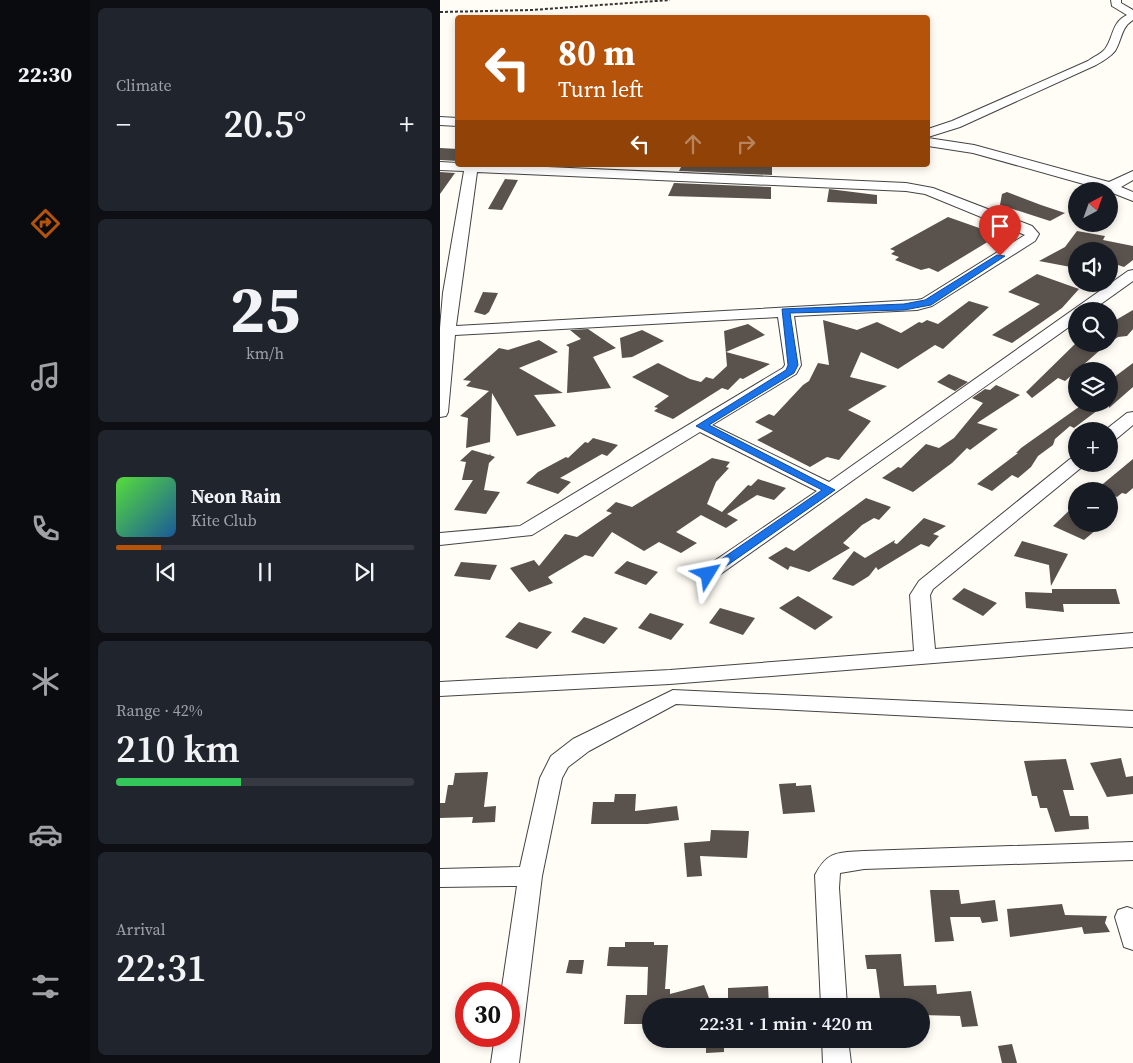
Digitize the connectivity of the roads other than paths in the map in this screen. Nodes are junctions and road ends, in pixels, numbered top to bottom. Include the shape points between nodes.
1 (1116, 0) edge
2 (1133, 15) edge
3 (440, 121) edge
4 (455, 122) edge
5 (956, 124) junction
6 (930, 132) edge
7 (930, 142) edge
8 (956, 146) junction
9 (440, 166) edge
10 (455, 166) edge
11 (471, 167) joint
12 (665, 170) edge
13 (1133, 175) edge
14 (1092, 182) edge
15 (1118, 183) edge
16 (1118, 190) edge
17 (1133, 197) edge
18 (1133, 274) edge
19 (445, 293) edge
20 (1094, 302) edge
21 (785, 311) junction
22 (1068, 321) edge
23 (448, 331) junction
24 (440, 412) edge
25 (1133, 417) edge
26 (701, 426) junction
27 (1118, 429) edge
28 (1068, 470) edge
29 (830, 490) junction
30 (440, 539) edge
31 (708, 574) dead end
32 (1133, 640) edge
33 (925, 656) junction
34 (672, 687) junction
35 (440, 689) edge
36 (1133, 719) edge
37 (1133, 851) edge
38 (530, 876) junction
39 (440, 878) edge
40 (834, 998) edge
41 (836, 1048) edge
42 (505, 1063) edge
43 (837, 1063) edge

1 - 2 street via 1116,4
2 - 5 street via 1116,30 1111,49 1092,63
3 - 4 street
5 - 6 street
5 - 8 street
7 - 8 street
8 - 14 street
9 - 10 street
11 - 12 street
11 - 19 street
12 - 21 street via 917,188 1028,229 1032,234 927,303 904,307
13 - 15 street
16 - 17 street
18 - 20 street
19 - 23 street
21 - 23 street
21 - 26 street via 793,365 790,371
22 - 29 street
23 - 24 street
25 - 27 street
26 - 29 street
26 - 30 street via 525,531
28 - 33 street via 926,585 920,595
29 - 31 street
32 - 33 street
33 - 34 street
34 - 35 street
34 - 36 street
34 - 38 street via 559,762 551,778
37 - 40 street via 840,862 832,866 827,875
38 - 39 street
38 - 42 street
41 - 43 street

